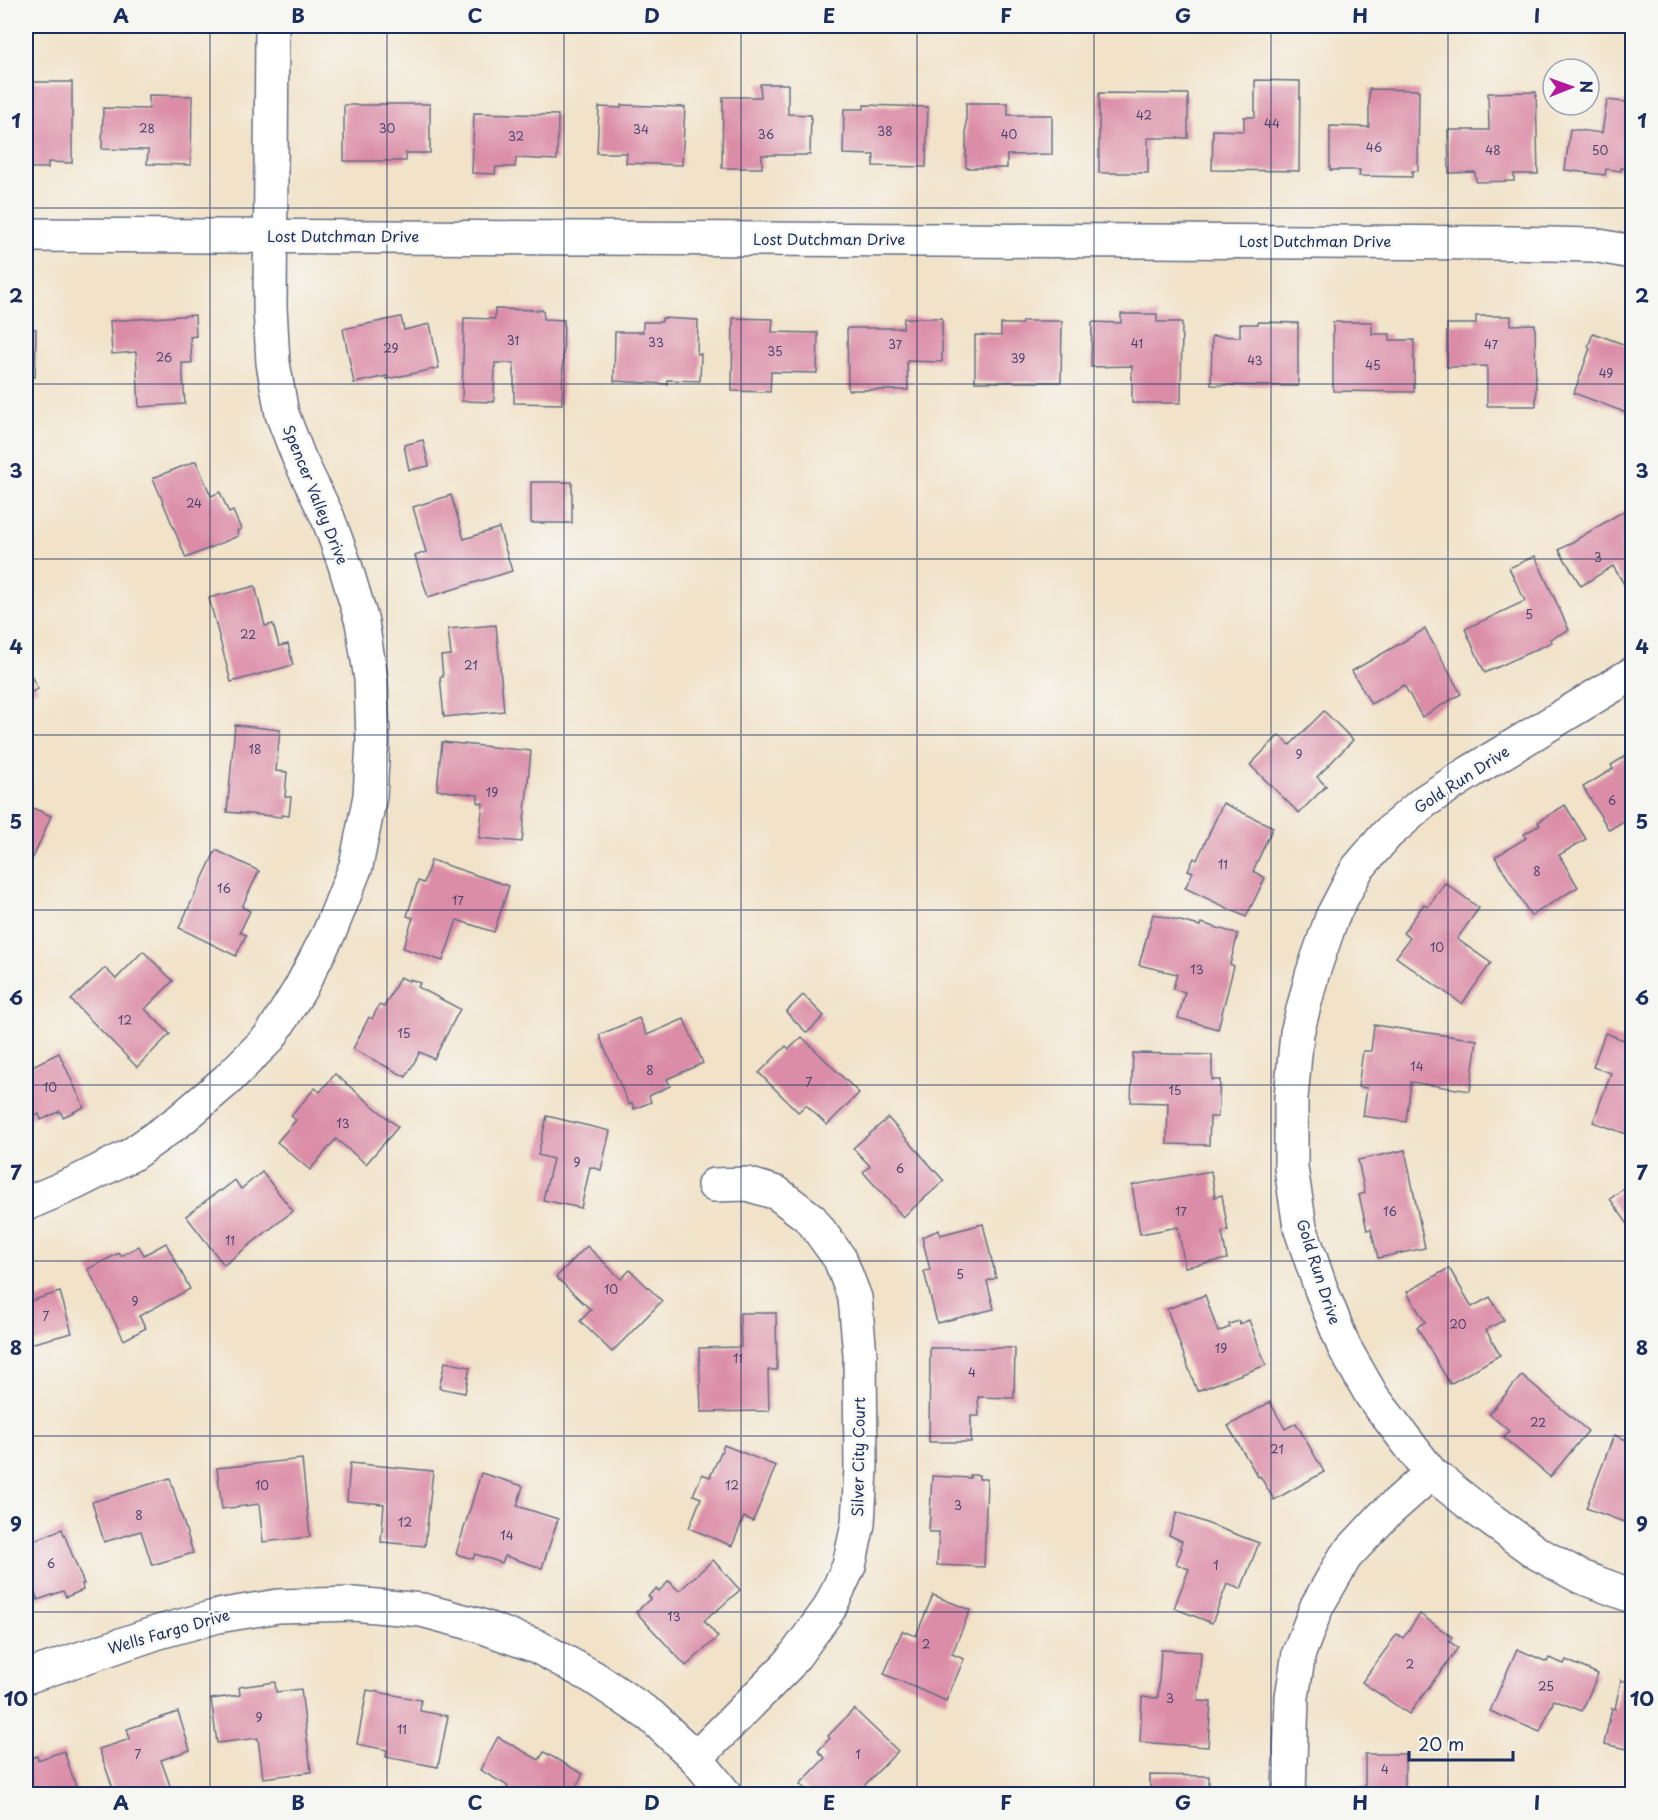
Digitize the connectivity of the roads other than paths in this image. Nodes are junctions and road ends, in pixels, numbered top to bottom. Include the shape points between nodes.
1 (272, 26) edge
2 (26, 235) edge
3 (271, 237) junction
4 (1632, 252) edge
5 (1632, 674) edge
6 (714, 1185) dead end
7 (26, 1203) edge
8 (1431, 1473) junction
9 (1632, 1596) edge
10 (26, 1677) edge
11 (696, 1758) junction
12 (725, 1794) edge
13 (1289, 1794) edge

1 - 3 street, Spencer Valley Drive
2 - 3 street, Lost Dutchman Drive
3 - 4 street, Lost Dutchman Drive via 1511,243 1593,245
3 - 7 street, Spencer Valley Drive via 273,363 282,414 345,565 362,622 371,679 370,796 356,866 330,931 270,1037 187,1114 131,1155
5 - 8 street, Gold Run Drive via 1425,801 1387,834 1357,869 1332,917 1297,1033 1291,1098 1292,1168 1300,1227 1344,1347 1372,1396
6 - 11 street, Silver City Court via 747,1184 777,1192 811,1219 840,1259 855,1298 861,1468 858,1524 849,1566 829,1610 789,1664
8 - 9 street, Gold Run Drive via 1537,1553 1581,1577
8 - 13 street via 1345,1557 1317,1606 1299,1653 1292,1697
10 - 11 street, Wells Fargo Drive via 218,1616 278,1606 353,1604 422,1610 478,1624 536,1646 651,1716
11 - 12 street, Wells Fargo Drive

